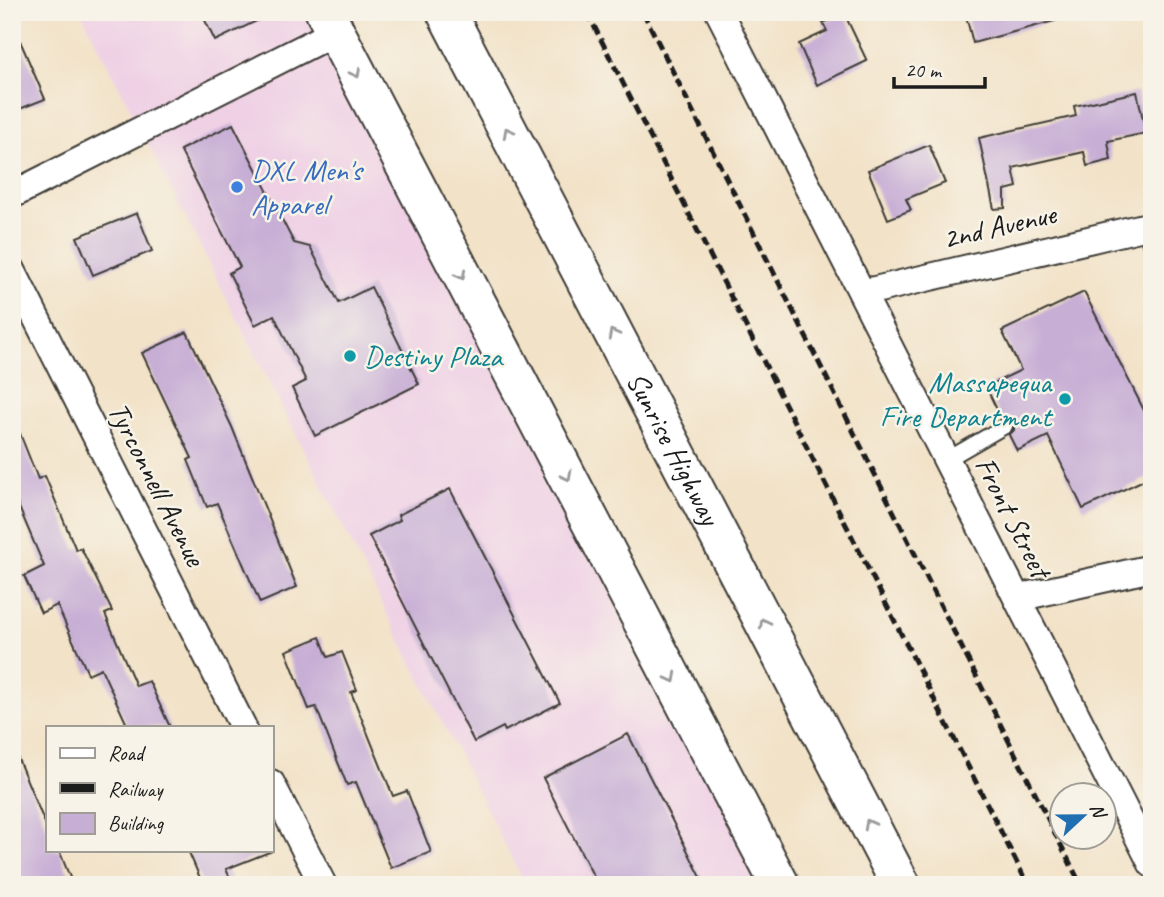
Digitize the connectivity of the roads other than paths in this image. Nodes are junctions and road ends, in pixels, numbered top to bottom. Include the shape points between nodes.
1 (446, 12) edge
2 (719, 12) edge
3 (330, 22) edge
4 (12, 195) edge
5 (1149, 234) edge
6 (12, 270) edge
7 (862, 293) junction
8 (1004, 426) dead end
9 (946, 460) junction
10 (1152, 568) edge
11 (1017, 598) junction
12 (242, 726) edge
13 (273, 787) edge
14 (1152, 864) edge
15 (323, 885) edge
16 (780, 885) edge
17 (901, 885) edge

17 -> 1 highway, Sunrise Highway
2 - 7 street, Front Street
3 - 4 street
3 -> 16 highway
5 - 7 street, 2nd Avenue
6 - 12 street, Tyrconnell Avenue
7 - 9 street, Front Street
8 - 9 lane
9 - 11 street, Front Street
10 - 11 street
11 - 14 street, Front Street
13 - 15 street

